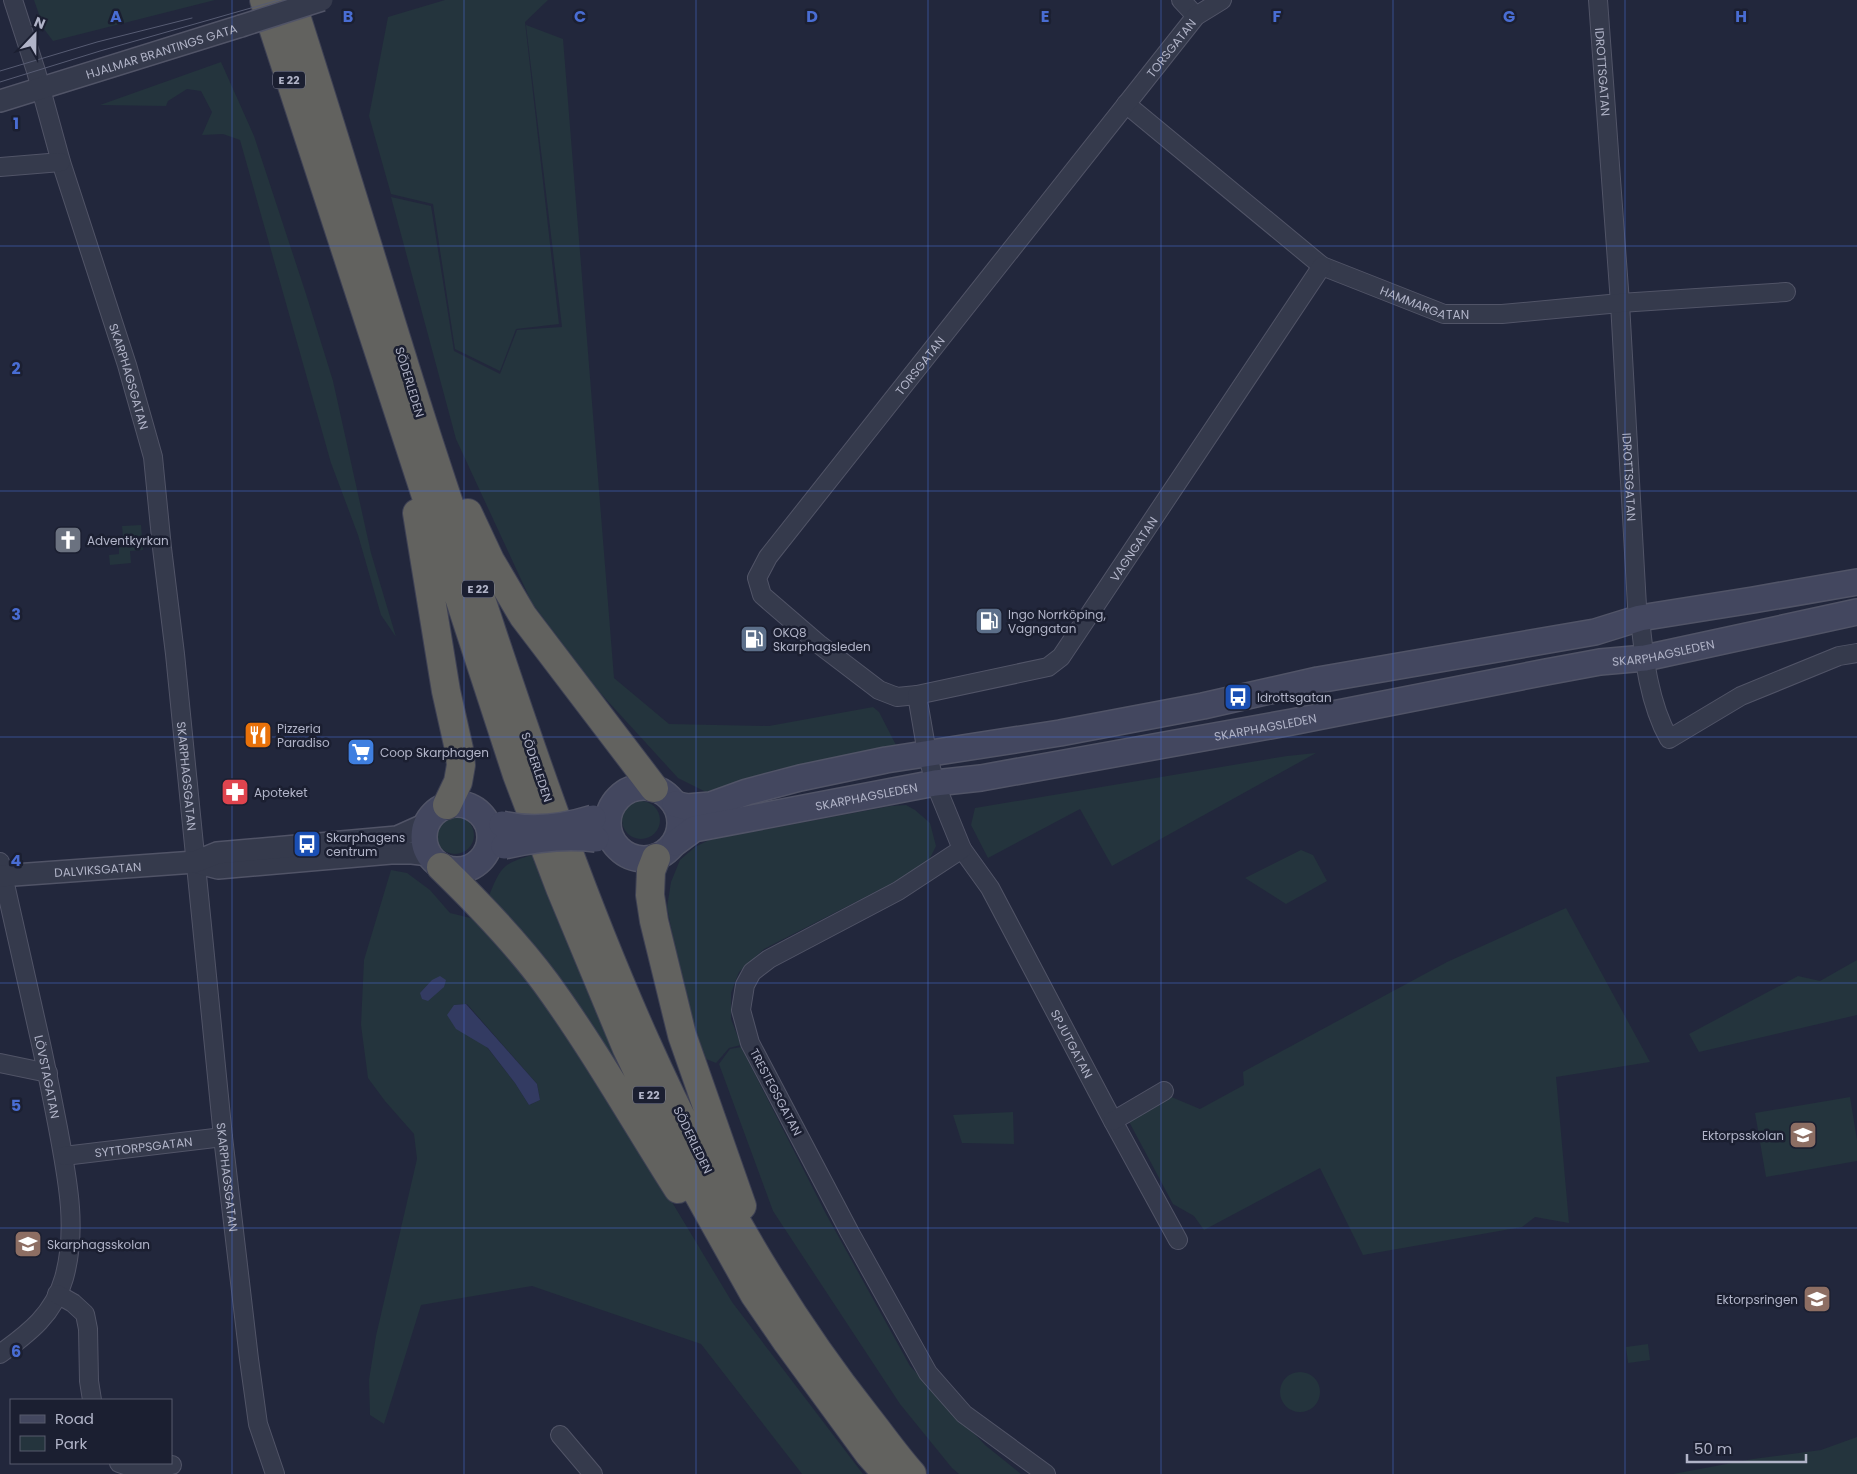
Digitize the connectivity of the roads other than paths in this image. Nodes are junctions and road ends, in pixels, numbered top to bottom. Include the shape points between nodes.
1 (13, 0) edge
2 (264, 0) edge
3 (291, 0) edge
4 (322, 0) edge
5 (1181, 0) edge
6 (1222, 0) edge
7 (1598, 0) edge
8 (1196, 16) junction
9 (41, 88) junction
10 (0, 101) edge
11 (1126, 104) junction
12 (61, 162) junction
13 (0, 167) edge
14 (1322, 266) junction
15 (1786, 292) dead end
16 (1620, 303) junction
17 (410, 415) junction
18 (1857, 582) edge
19 (1857, 612) edge
20 (1640, 618) junction
21 (1857, 653) edge
22 (1645, 658) junction
23 (917, 695) junction
24 (927, 753) junction
25 (935, 783) junction
26 (664, 796) junction
27 (447, 805) junction
28 (426, 824) junction
29 (605, 828) junction
30 (493, 835) junction
31 (962, 850) junction
32 (665, 851) junction
33 (435, 861) junction
34 (195, 862) junction
35 (1, 872) edge
36 (0, 1063) edge
37 (48, 1073) junction
38 (1164, 1091) dead end
39 (1113, 1120) junction
40 (224, 1137) junction
41 (64, 1156) junction
42 (1178, 1240) dead end
43 (759, 1282) junction
44 (57, 1294) junction
45 (0, 1354) edge
46 (92, 1399) edge
47 (560, 1435) dead end
48 (123, 1464) edge
49 (172, 1465) dead end
50 (275, 1474) edge
51 (593, 1474) edge
52 (886, 1474) edge
53 (912, 1474) edge
54 (1046, 1474) edge

1 - 9 street, SKARPHAGSGATAN
2 - 17 highway, SÖDERLEDEN / E 22
3 - 17 highway, SÖDERLEDEN / E 22 via 328,114
4 - 9 street, HJALMAR BRANTINGS GATA, bridge
5 - 8 street
6 - 8 street, TORSGATAN
7 - 16 street, IDROTTSGATAN
8 - 11 street, TORSGATAN
9 - 10 street, HJALMAR BRANTINGS GATA
9 - 12 street, SKARPHAGSGATAN
11 - 14 street, HAMMARGATAN
11 - 23 street, TORSGATAN via 768,557 757,578 762,595 879,690 897,697
12 - 13 street
12 - 34 street, SKARPHAGSGATAN via 127,365 153,457
14 - 16 street, HAMMARGATAN via 1444,314 1502,314
14 - 23 street, VAGNGATAN via 1061,657 1048,667
15 - 16 street, HAMMARGATAN
16 - 20 street, IDROTTSGATAN
17 - 26 highway via 523,616
17 - 27 highway via 445,681 461,765 458,782
17 - 43 highway, SÖDERLEDEN / E 22 via 517,775 560,888 627,1049 688,1176
18 - 20 main road
19 - 22 main road, SKARPHAGSLEDEN
20 - 22 street, IDROTTSGATAN
20 - 24 main road via 1595,632 1318,680 1060,733
21 - 22 street, IDROTTSGATAN via 1839,656 1741,696 1669,739 1652,697
22 - 25 main road, SKARPHAGSLEDEN via 1600,662 1292,722 981,778
23 - 24 street
24 - 25 street
24 - 26 main road via 800,778 711,805 687,807
25 - 31 street
25 - 32 main road, SKARPHAGSLEDEN via 694,829
26 - 29 main road via 634,788 619,796
26 - 32 main road via 680,818 680,831
27 - 28 main road via 434,813
27 - 30 main road via 469,806
28 - 33 main road via 424,843
28 - 34 street, DALVIKSGATAN via 397,837 217,853
29 - 30 main road, bridge via 576,823
29 - 32 main road via 631,858 644,860
30 - 33 main road via 475,865 468,869 456,871
31 - 39 street, SPJUTGATAN via 990,888
31 - 54 street, TRESTEGSGATAN via 898,891 769,959 752,972 745,985 741,1010 750,1043 928,1373 964,1414
32 - 43 highway via 651,871 654,921 682,1035
33 - 34 street, DALVIKSGATAN via 412,853 391,853 218,868
33 - 43 highway via 487,911 545,982 710,1239
34 - 35 street, DALVIKSGATAN
34 - 40 street, SKARPHAGSGATAN
35 - 37 street, LÖVSTAGATAN
36 - 37 street
37 - 41 street, LÖVSTAGATAN
38 - 39 street
39 - 42 street, SPJUTGATAN
40 - 41 street, SYTTORPSGATAN
40 - 50 street, SKARPHAGSGATAN via 258,1424
41 - 44 street, LÖVSTAGATAN via 70,1190 71,1236 64,1278
43 - 52 highway, SÖDERLEDEN / E 22 via 787,1342
43 - 53 highway, SÖDERLEDEN / E 22
44 - 45 street, LÖVSTAGATAN via 42,1319 28,1334
44 - 46 street via 86,1314
47 - 51 street
48 - 49 street

